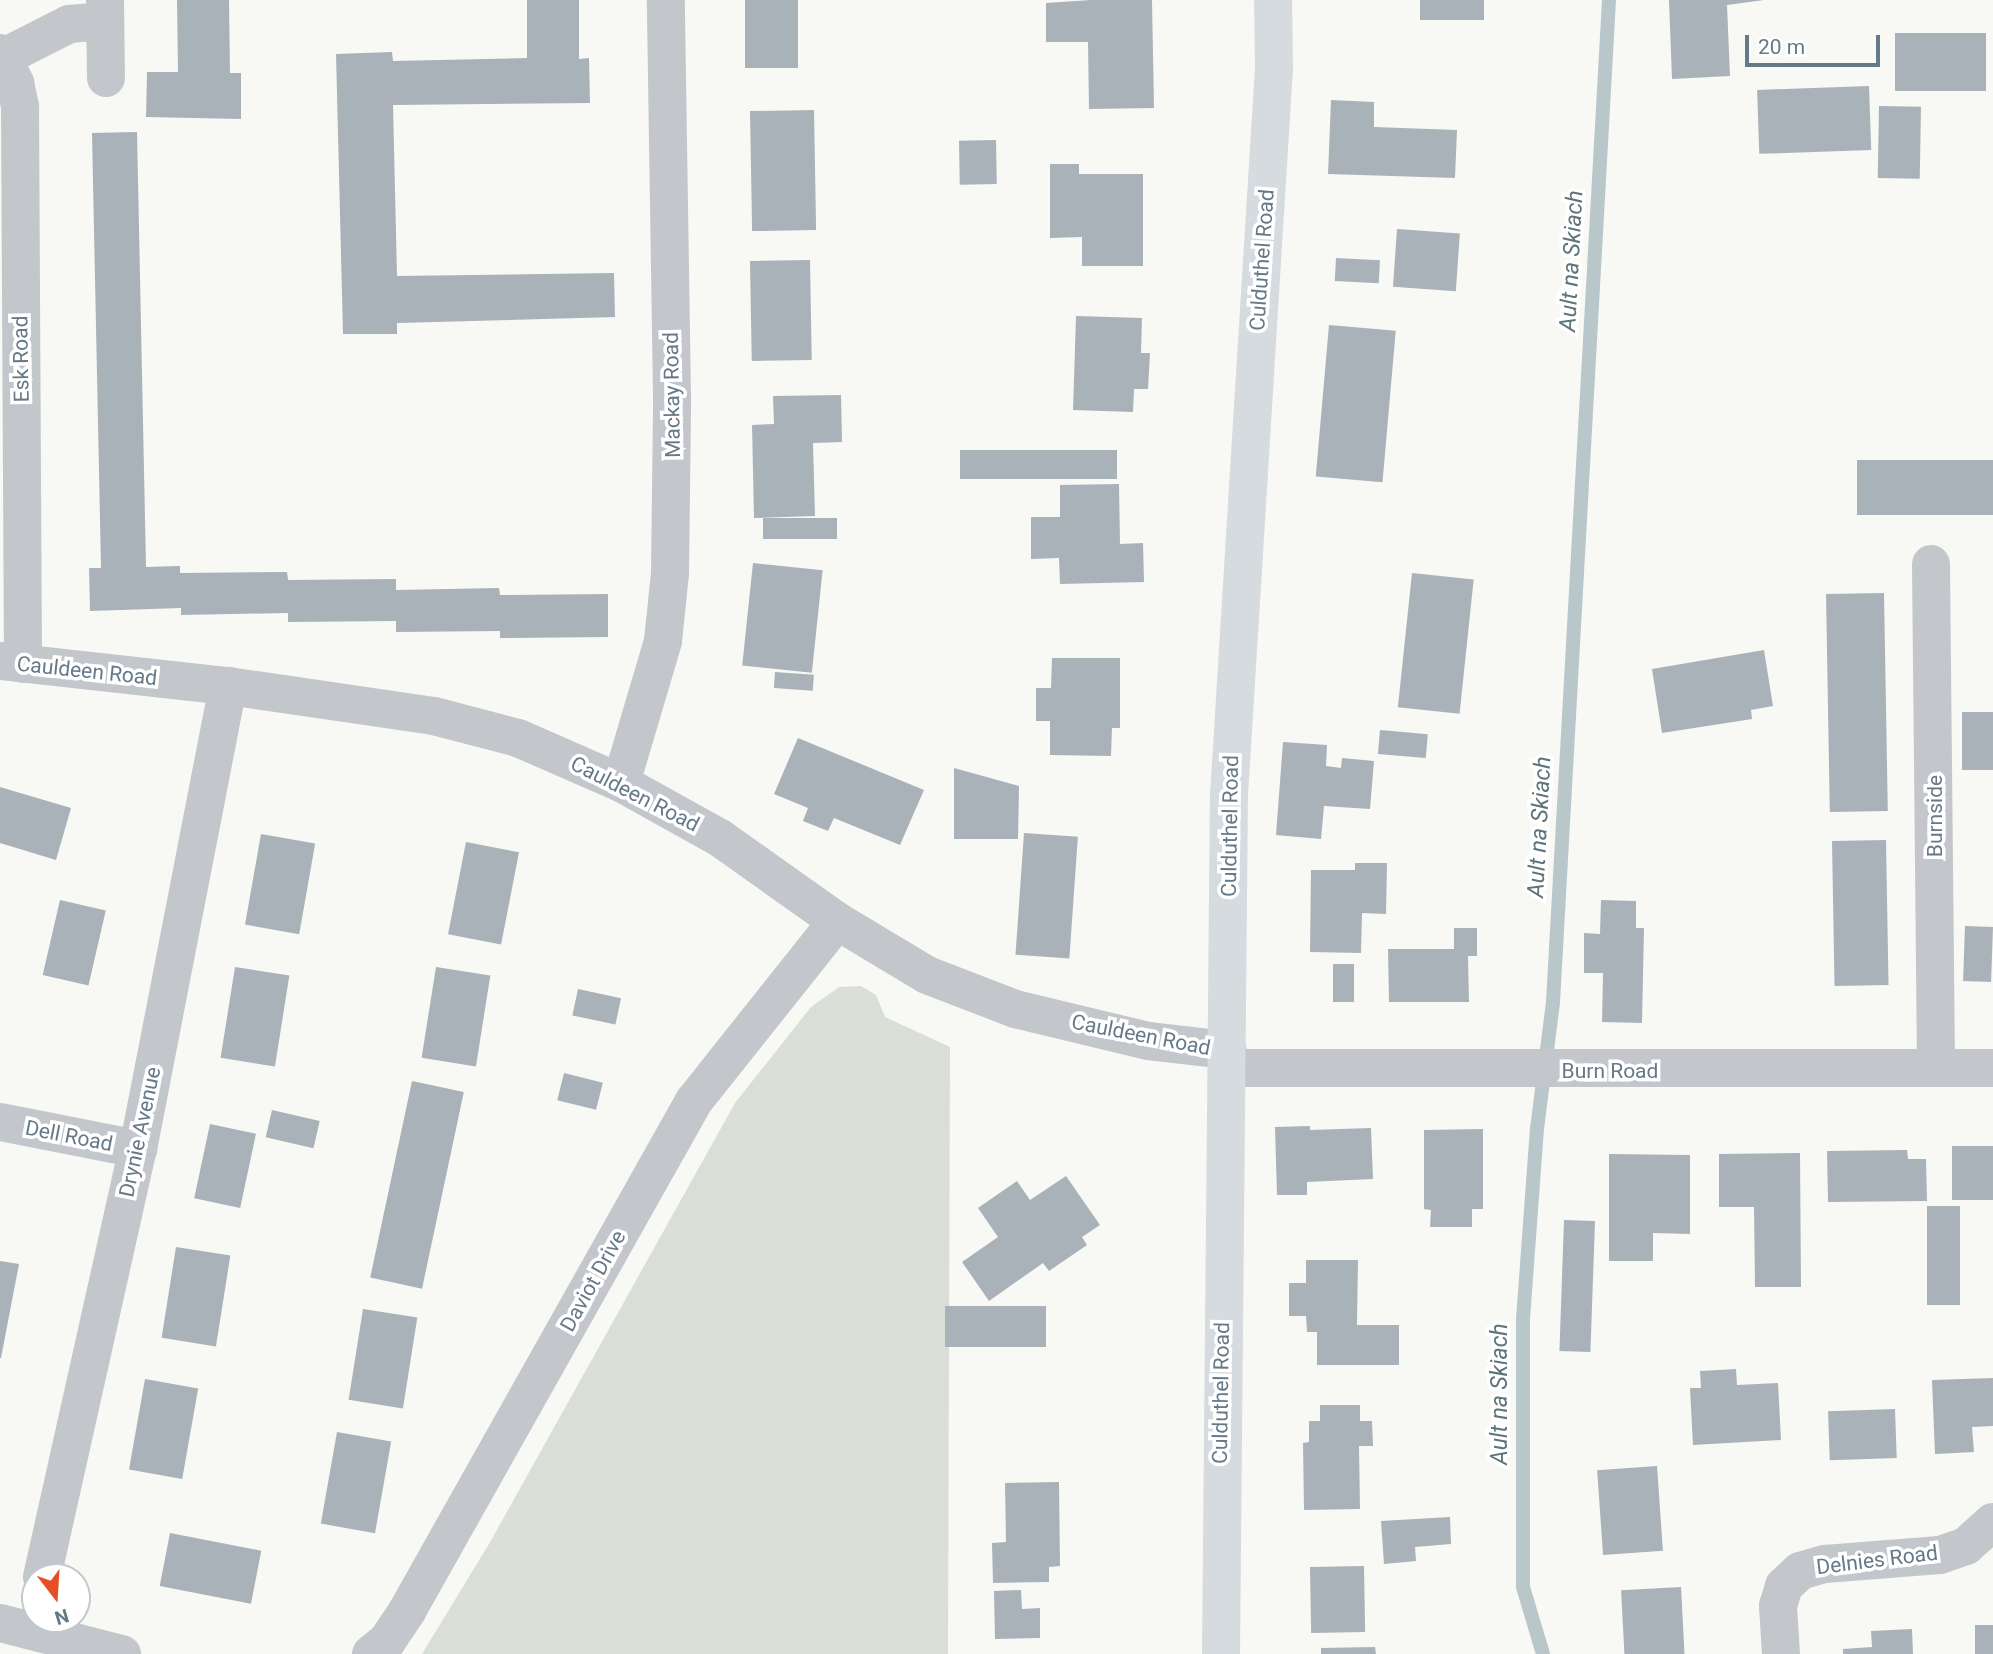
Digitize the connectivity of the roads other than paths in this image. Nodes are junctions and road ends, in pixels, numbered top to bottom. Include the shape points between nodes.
1 (666, 0) edge
2 (1273, 0) edge
3 (105, 11) edge
4 (2, 55) edge
5 (106, 78) dead end
6 (1931, 564) dead end
7 (12, 663) edge
8 (228, 686) junction
9 (621, 783) junction
10 (837, 921) junction
11 (1227, 1059) junction
12 (1936, 1068) junction
13 (1993, 1068) edge
14 (0, 1122) edge
15 (138, 1149) junction
16 (1993, 1522) edge
17 (45, 1563) edge
18 (39, 1633) edge
19 (122, 1654) edge
20 (371, 1654) edge
21 (1221, 1654) edge
22 (1781, 1654) edge

1 - 9 street, Mackay Road via 673,397 670,573 663,641
2 - 11 main road, Culduthel Road via 1274,68 1229,795
3 - 4 street, Esk Road
3 - 5 street
4 - 7 street, Esk Road via 20,107
6 - 12 street, Burnside
7 - 8 street, Cauldeen Road
8 - 9 street, Cauldeen Road via 434,716 518,738
8 - 15 street, Drynie Avenue
9 - 10 street, Cauldeen Road via 720,838
10 - 11 street, Cauldeen Road via 926,975 1014,1009
10 - 20 street, Daviot Drive via 694,1101 407,1611 387,1641
11 - 12 street, Burn Road via 1309,1068 1573,1072
11 - 21 main road, Culduthel Road
12 - 13 street, Burn Road
14 - 15 street, Dell Road
15 - 17 street, Drynie Avenue
16 - 22 street, Delnies Road via 1966,1546 1940,1555 1825,1564 1800,1571 1784,1586 1778,1606
18 - 19 street

